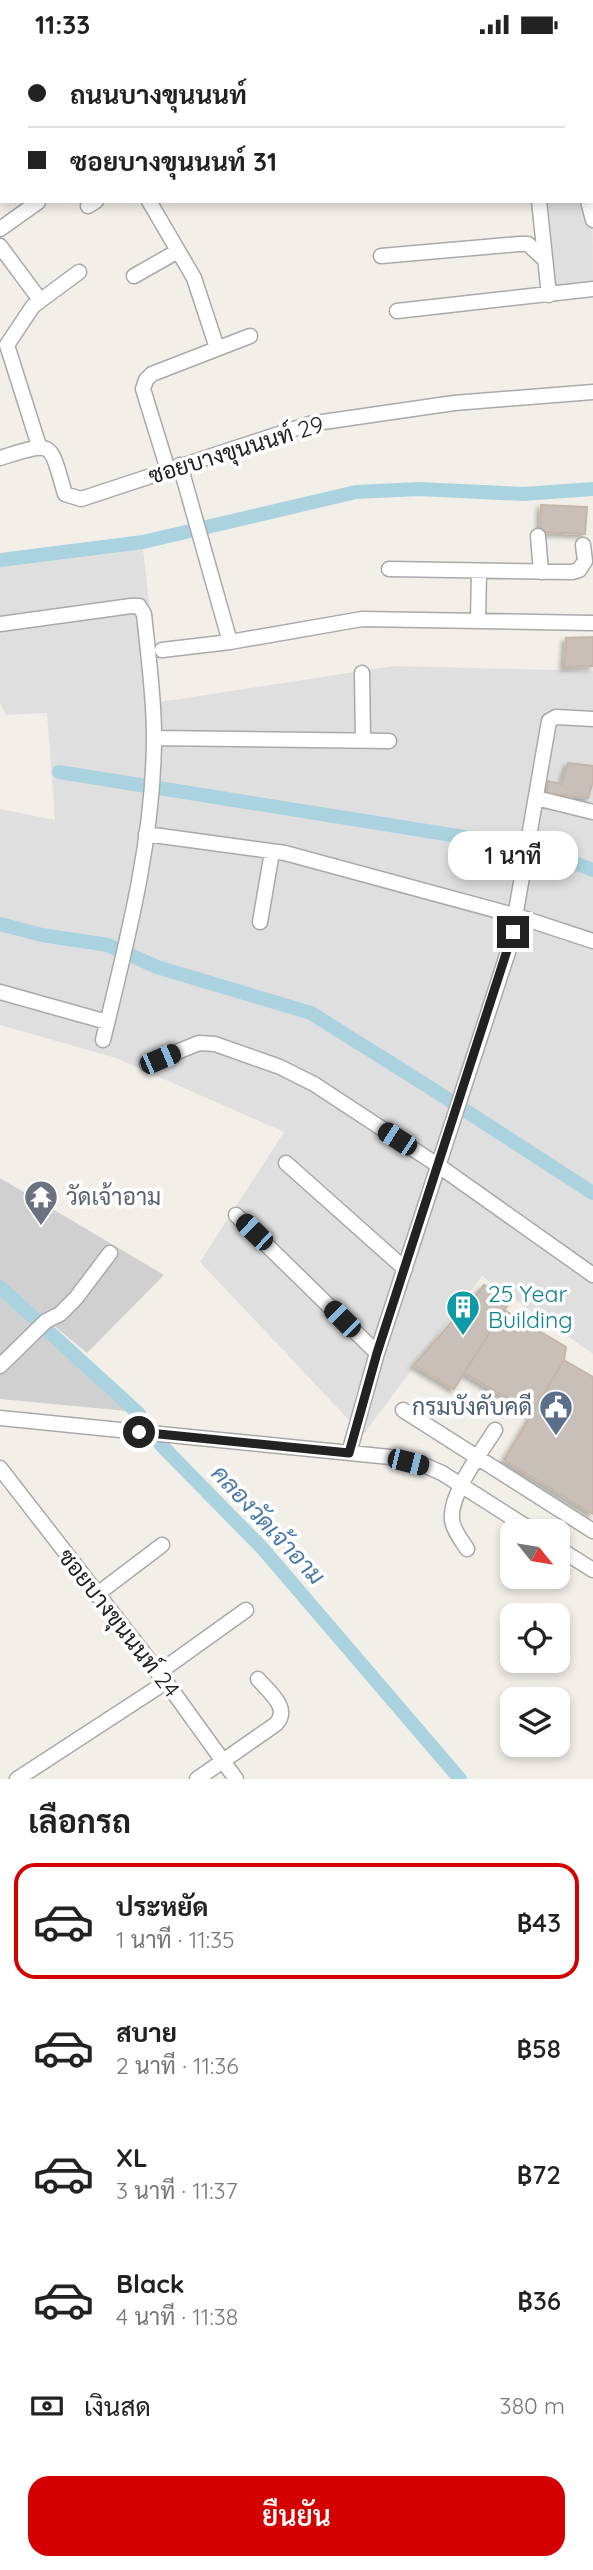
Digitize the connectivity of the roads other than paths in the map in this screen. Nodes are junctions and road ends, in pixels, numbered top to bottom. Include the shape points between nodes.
1 (37, 203) edge
2 (150, 203) edge
3 (539, 203) edge
4 (588, 203) edge
5 (593, 220) edge
6 (0, 229) edge
7 (0, 246) edge
8 (178, 251) junction
9 (381, 256) dead end
10 (544, 259) junction
11 (79, 272) dead end
12 (134, 276) dead end
13 (593, 289) edge
14 (549, 295) junction
15 (40, 300) junction
16 (397, 311) dead end
17 (250, 336) dead end
18 (218, 348) junction
19 (593, 392) edge
20 (38, 446) junction
21 (0, 458) edge
22 (174, 468) junction
23 (538, 536) dead end
24 (583, 545) dead end
25 (390, 569) dead end
26 (479, 571) junction
27 (541, 572) junction
28 (478, 620) junction
29 (593, 623) edge
30 (0, 624) edge
31 (230, 642) junction
32 (162, 650) dead end
33 (362, 673) dead end
34 (593, 719) edge
35 (154, 738) junction
36 (363, 740) junction
37 (389, 741) dead end
38 (536, 798) junction
39 (593, 812) edge
40 (146, 834) junction
41 (272, 852) junction
42 (517, 916) junction
43 (260, 922) dead end
44 (593, 941) edge
45 (0, 992) edge
46 (107, 1022) junction
47 (103, 1040) dead end
48 (146, 1064) dead end
49 (286, 1163) dead end
50 (439, 1166) junction
51 (236, 1215) dead end
52 (110, 1253) dead end
53 (405, 1269) junction
54 (593, 1275) edge
55 (377, 1353) junction
56 (0, 1366) edge
57 (403, 1410) dead end
58 (0, 1418) edge
59 (495, 1430) dead end
60 (349, 1453) junction
61 (477, 1458) junction
62 (0, 1468) edge
63 (461, 1485) junction
64 (514, 1519) edge
65 (593, 1531) edge
66 (162, 1545) dead end
67 (467, 1549) dead end
68 (570, 1556) edge
69 (593, 1570) edge
70 (96, 1595) junction
71 (246, 1610) dead end
72 (162, 1677) junction
73 (258, 1679) dead end
74 (224, 1761) junction
75 (17, 1779) edge
76 (197, 1779) edge
77 (236, 1779) edge

1 - 6 street
2 - 8 street
3 - 10 street
4 - 5 street
7 - 15 street
8 - 12 street
8 - 18 street via 194,278
9 - 10 street via 527,244
10 - 14 street
11 - 15 street
13 - 14 street
14 - 16 street
15 - 20 street via 7,345
17 - 18 street
18 - 22 street via 146,380 143,389
19 - 22 street, ซอยบางขุนนนท์ 29 via 454,403 309,424
20 - 21 street
20 - 22 street, ซอยบางขุนนนท์ 29 via 51,451 65,494 75,499
22 - 31 street
23 - 27 street
24 - 27 street via 584,561 579,570
25 - 26 street
26 - 27 street
26 - 28 street
28 - 29 street
28 - 31 street via 362,619
30 - 35 street via 139,606 144,614
31 - 32 street
33 - 36 street
34 - 38 street via 564,716 549,721
35 - 36 street
35 - 40 street
36 - 37 street
38 - 39 street
38 - 42 street
40 - 41 street
40 - 46 street via 128,940
41 - 42 street
41 - 43 street
42 - 44 street
42 - 50 street
45 - 46 street
46 - 47 street
48 - 50 street via 199,1043 243,1053 314,1084
49 - 53 street
50 - 53 street
50 - 54 street
51 - 55 street
52 - 56 street via 76,1298
53 - 55 street
55 - 60 street
57 - 61 street
58 - 60 street
59 - 61 street
60 - 63 street via 426,1466
61 - 63 street
61 - 65 street
62 - 70 street, ซอยบางขุนนนท์ 24
63 - 64 street
63 - 67 street via 452,1522
66 - 70 street
68 - 69 street
70 - 72 street, ซอยบางขุนนนท์ 24
71 - 72 street
72 - 74 street, ซอยบางขุนนนท์ 24
72 - 75 street
73 - 74 street via 281,1707 282,1718
74 - 76 street
74 - 77 street, ซอยบางขุนนนท์ 24

